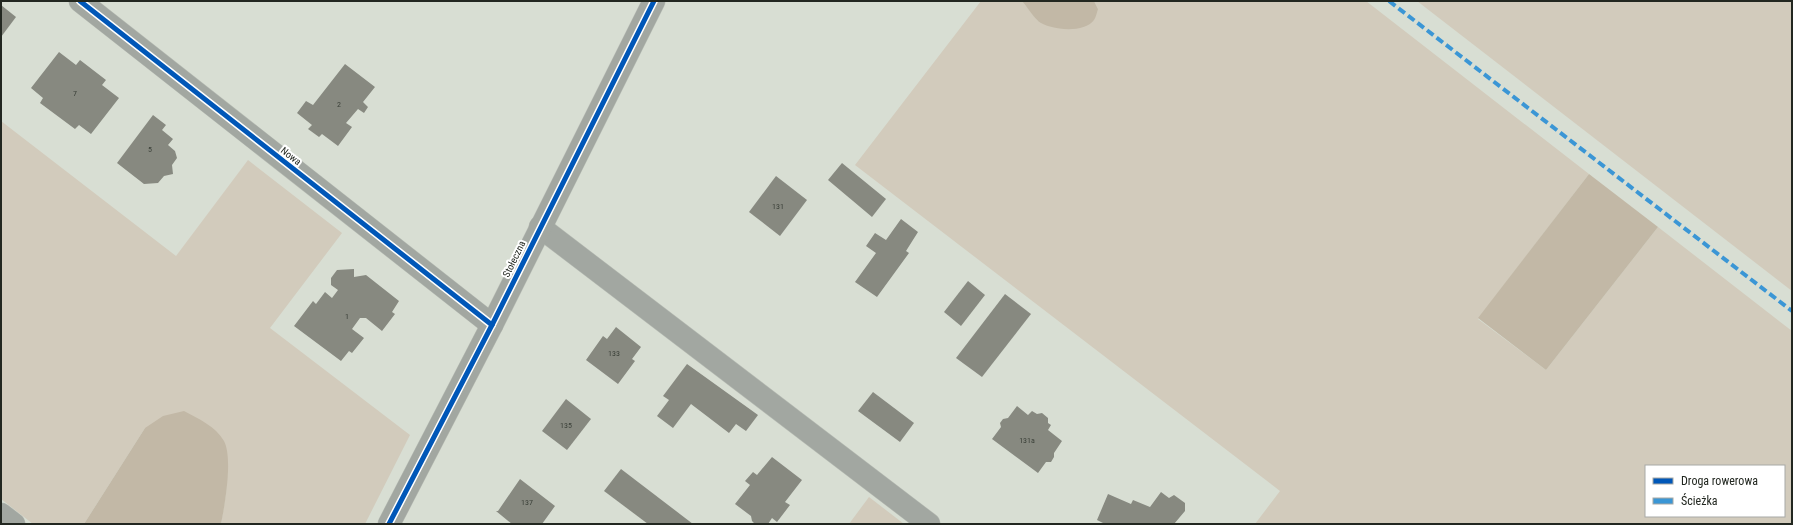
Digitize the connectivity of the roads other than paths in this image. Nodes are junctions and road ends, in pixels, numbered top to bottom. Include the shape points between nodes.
1 (80, 1) edge
2 (654, 1) edge
3 (540, 227) junction
4 (492, 325) junction
5 (1, 514) edge
6 (14, 524) edge
7 (389, 524) edge
8 (929, 524) edge

1 - 4 street, Nowa
2 - 3 street, Stołeczna
3 - 4 street, Stołeczna
3 - 8 street
4 - 7 street, Stołeczna
5 - 6 street

